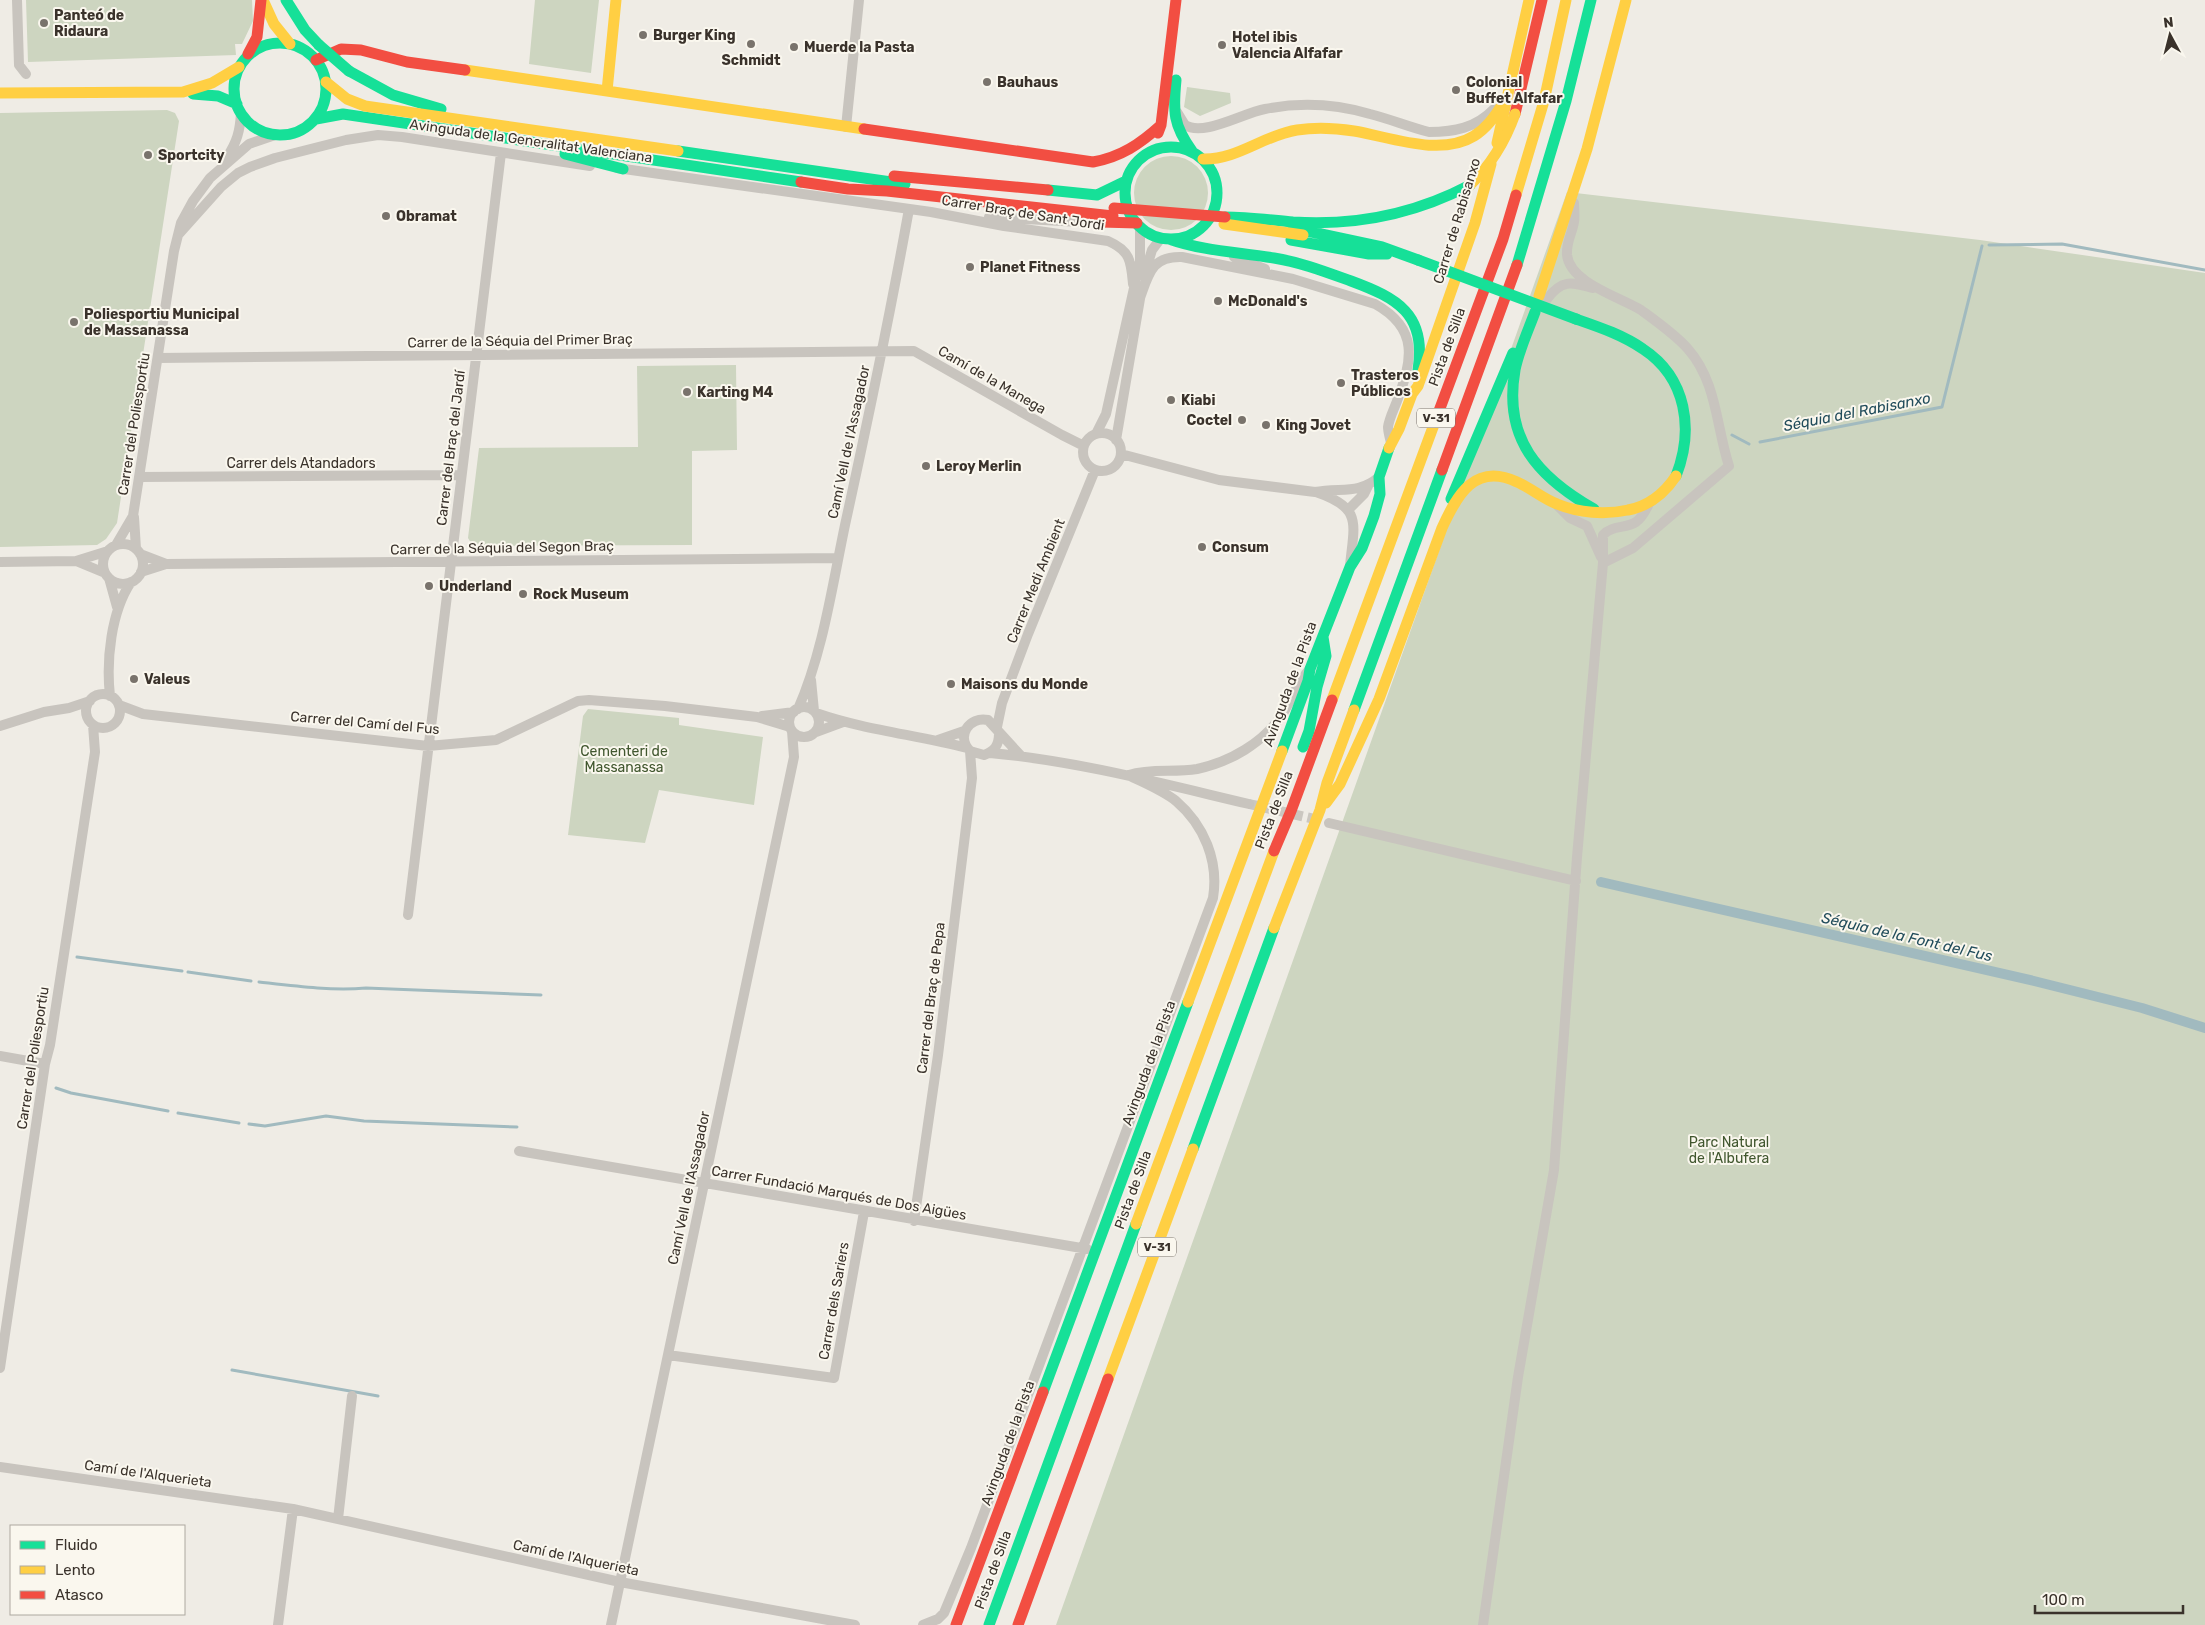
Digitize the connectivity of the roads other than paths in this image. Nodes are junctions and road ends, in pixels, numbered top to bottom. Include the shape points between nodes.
1 (17, 0) edge
2 (262, 0) edge
3 (286, 0) edge
4 (616, 0) edge
5 (859, 0) edge
6 (1176, 0) edge
7 (1185, 0) edge
8 (1529, 0) edge
9 (1542, 0) edge
10 (1566, 0) edge
11 (1591, 0) edge
12 (1626, 0) edge
13 (290, 44) junction
14 (316, 60) junction
15 (243, 62) junction
16 (26, 74) dead end
17 (326, 82) junction
18 (607, 91) junction
19 (183, 92) junction
20 (0, 93) edge
21 (1507, 95) junction
22 (1174, 105) junction
23 (239, 109) junction
24 (316, 119) junction
25 (1161, 125) junction
26 (846, 127) junction
27 (275, 135) junction
28 (532, 136) junction
29 (1192, 151) junction
30 (501, 153) junction
31 (1146, 154) junction
32 (1203, 159) junction
33 (624, 169) junction
34 (218, 170) junction
35 (851, 176) junction
36 (1126, 181) junction
37 (848, 189) junction
38 (1574, 198) junction
39 (909, 209) junction
40 (931, 212) junction
41 (1114, 212) junction
42 (1224, 220) junction
43 (1080, 222) junction
44 (1138, 225) junction
45 (1196, 232) junction
46 (178, 235) junction
47 (1165, 238) junction
48 (1226, 253) junction
49 (1387, 254) junction
50 (1418, 260) junction
51 (1293, 279) junction
52 (1133, 284) junction
53 (1602, 290) junction
54 (1543, 297) joint
55 (1140, 298) junction
56 (883, 350) junction
57 (475, 356) junction
58 (158, 358) junction
59 (1412, 394) junction
60 (1096, 434) junction
61 (1116, 440) junction
62 (1391, 443) junction
63 (1084, 446) junction
64 (1120, 454) junction
65 (1095, 470) junction
66 (461, 476) junction
67 (140, 477) junction
68 (1379, 477) junction
69 (1368, 486) junction
70 (1315, 492) junction
71 (1650, 502) junction
72 (1555, 503) junction
73 (1349, 509) junction
74 (1601, 512) junction
75 (133, 516) junction
76 (1442, 528) junction
77 (112, 548) junction
78 (138, 552) junction
79 (838, 558) junction
80 (76, 561) junction
81 (0, 562) edge
82 (451, 562) junction
83 (1603, 563) junction
84 (166, 564) junction
85 (1350, 567) junction
86 (141, 572) junction
87 (107, 576) junction
88 (131, 582) junction
89 (117, 607) junction
90 (1323, 637) junction
91 (1310, 669) junction
92 (108, 671) junction
93 (811, 679) junction
94 (110, 696) junction
95 (92, 699) junction
96 (1002, 702) junction
97 (119, 705) junction
98 (69, 708) junction
99 (796, 710) junction
100 (815, 712) junction
101 (142, 714) junction
102 (756, 717) junction
103 (983, 719) junction
104 (117, 721) junction
105 (843, 722) junction
106 (91, 723) junction
107 (0, 726) edge
108 (108, 728) junction
109 (791, 729) junction
110 (998, 730) junction
111 (964, 731) junction
112 (812, 734) junction
113 (936, 740) junction
114 (428, 746) junction
115 (969, 749) junction
116 (95, 752) junction
117 (987, 754) junction
118 (1021, 756) junction
119 (794, 758) junction
120 (1128, 775) junction
121 (972, 778) junction
122 (1249, 804) tunnel mouth
123 (1320, 810) junction
124 (1329, 823) tunnel mouth
125 (1282, 829) junction
126 (1576, 881) junction
127 (408, 915) dead end
128 (0, 1056) edge
129 (45, 1064) junction
130 (519, 1152) dead end
131 (703, 1183) junction
132 (864, 1212) junction
133 (914, 1221) junction
134 (1082, 1248) junction
135 (1096, 1251) junction
136 (2, 1340) edge
137 (668, 1355) junction
138 (0, 1368) edge
139 (352, 1396) dead end
140 (1009, 1446) junction
141 (1021, 1451) junction
142 (1008, 1467) junction
143 (0, 1468) edge
144 (995, 1483) junction
145 (1008, 1487) junction
146 (293, 1509) junction
147 (338, 1519) junction
148 (971, 1548) junction
149 (975, 1574) junction
150 (620, 1582) junction
151 (278, 1625) edge
152 (611, 1625) edge
153 (854, 1625) edge
154 (923, 1625) edge
155 (956, 1625) edge
156 (989, 1625) edge
157 (1018, 1625) edge
158 (1483, 1625) edge

1 - 16 street via 19,65
2 - 13 main road via 274,24
2 - 15 main road via 257,37
3 - 28 main road, bridge via 305,30 349,71 404,98 432,107 493,118
4 - 18 main road
5 - 26 street
6 - 25 main road
7 - 22 main road
8 - 21 main road, Carrer de Rabisanxo
9 - 42 main road, bridge via 1505,144 1486,171 1470,185 1422,208 1363,221
10 - 125 main road, Pista de Silla / V-31 via 1544,101 1503,239
11 - 123 main road, V-31 via 1524,247
12 - 38 main road
13 - 14 main road
13 - 15 main road via 259,48
14 - 17 main road
14 - 18 main road via 341,49 361,50 407,62
15 - 19 main road via 219,82
15 - 23 main road via 235,82
17 - 24 main road via 326,98
17 - 28 main road via 347,99 365,106
18 - 26 main road
19 - 20 main road
19 - 23 main road via 218,96
21 - 22 street via 1479,122 1449,132 1429,132 1358,110 1314,105 1264,109 1202,130 1185,126
21 - 32 main road via 1490,124 1468,139 1454,143 1426,144 1354,131 1312,129 1279,134 1223,159
21 - 59 main road, Carrer de Rabisanxo via 1475,223 1418,386
22 - 29 main road via 1172,114 1178,133
23 - 27 main road via 255,128
23 - 34 street, Carrer del Poliesportiu via 236,144
24 - 27 main road via 293,133
24 - 28 main road via 343,114
25 - 26 main road via 1132,150 1110,160 1093,162
25 - 31 main road
27 - 34 street, Carrer del Poliesportiu via 250,144
28 - 33 main road via 569,155
28 - 35 main road
28 - 37 main road
29 - 31 main road via 1169,146
29 - 32 main road
30 - 33 street, Avinguda de la Generalitat Valenciana
30 - 46 street, Avinguda de la Generalitat Valenciana via 385,135 333,143 275,158 238,173 211,196
30 - 57 street, Carrer del Braç del Jardí
31 - 36 main road via 1131,170
32 - 45 main road via 1212,170 1218,197 1210,216
33 - 39 street, Avinguda de la Generalitat Valenciana
34 - 46 street, Carrer del Poliesportiu via 193,201
35 - 36 main road via 902,176 1097,195
35 - 41 main road
36 - 44 main road via 1129,211
37 - 41 main road
37 - 43 main road via 933,204
38 - 53 street via 1574,222 1567,243 1567,257 1579,276
38 - 54 main road
39 - 40 street, Carrer Braç de Sant Jordi
39 - 56 street, Camí Vell de l'Assagador
40 - 43 street
40 - 52 street, Carrer Braç de Sant Jordi via 1108,241 1120,246 1130,259
41 - 42 main road, bridge
42 - 49 main road
42 - 50 main road via 1339,236
43 - 44 main road
44 - 47 main road via 1150,234
44 - 52 street via 1140,261
45 - 47 main road
45 - 49 main road via 1216,231
46 - 58 street, Carrer del Poliesportiu
47 - 48 main road
47 - 55 street via 1152,250
48 - 51 street
48 - 59 main road via 1293,262 1378,291 1401,306 1418,332 1420,346
49 - 50 main road
50 - 71 main road, bridge via 1619,335 1649,352 1662,365 1680,394 1688,427 1686,451 1673,481
51 - 55 street via 1170,256 1155,264
51 - 62 street, Carrer de Rabisanxo via 1375,304 1396,319 1409,346 1410,360 1388,427
52 - 60 street via 1106,414
53 - 54 street via 1572,283 1555,288
53 - 83 street via 1640,310 1688,348 1703,370 1714,398 1729,466 1633,548
55 - 61 street
56 - 57 street, Carrer de la Séquia del Primer Braç
56 - 63 street, Camí de la Manega via 914,351
56 - 79 street, Camí Vell de l'Assagador
57 - 58 street, Carrer de la Séquia del Primer Braç
57 - 66 street, Carrer del Braç del Jardí
58 - 67 street, Carrer del Poliesportiu
59 - 62 main road, Carrer de Rabisanxo
60 - 61 street via 1106,434
60 - 63 street
61 - 64 street
62 - 68 main road, Carrer de Rabisanxo
63 - 65 street via 1085,460
64 - 65 street via 1118,462 1110,469
64 - 70 street via 1219,480
65 - 96 street, Carrer Medi Ambient
66 - 67 street, Carrer dels Atandadors
66 - 82 street, Carrer del Braç del Jardí
67 - 75 street, Carrer del Poliesportiu
68 - 69 street
68 - 85 main road, Carrer de Rabisanxo via 1380,494 1374,516 1362,548
69 - 70 street
69 - 73 street
70 - 73 street via 1335,498
71 - 74 main road via 1632,510
71 - 83 street via 1636,522 1609,529 1603,535
72 - 74 main road
72 - 76 main road via 1512,480 1499,476 1482,477 1460,493
72 - 83 street via 1570,518 1587,526
73 - 85 street, Avinguda de la Pista via 1354,530
74 - 76 main road via 1546,478 1525,449 1517,431 1512,389 1534,315 1447,507
75 - 77 street, Carrer del Poliesportiu
75 - 78 street, Carrer del Poliesportiu
76 - 123 main road via 1379,699 1340,784
77 - 78 street via 127,544
77 - 80 street
77 - 87 street via 103,561
78 - 84 street, Carrer de la Séquia del Segon Braç
78 - 86 street
79 - 82 street, Carrer de la Séquia del Segon Braç
79 - 93 street, Camí Vell de l'Assagador
80 - 81 street
80 - 87 street
82 - 84 street, Carrer de la Séquia del Segon Braç
82 - 114 street, Carrer del Braç del Jardí
83 - 126 street
84 - 86 street, Carrer de la Séquia del Segon Braç
85 - 90 main road, Avinguda de la Pista
86 - 88 street
87 - 88 street via 117,583
87 - 89 street
88 - 89 street
89 - 92 street
90 - 91 main road, Avinguda de la Pista
90 - 125 main road via 1326,656 1308,731 1282,806
91 - 120 street via 1270,729 1234,756 1206,767 1180,772 1141,771
91 - 135 main road, Avinguda de la Pista
92 - 94 street
92 - 95 street
93 - 99 street, Camí Vell de l'Assagador
93 - 100 street, Camí Vell de l'Assagador
94 - 95 street
94 - 97 street
95 - 98 street
95 - 106 street via 86,711
96 - 103 street, Carrer Medi Ambient
96 - 110 street, Carrer Medi Ambient
97 - 101 street, Carrer del Camí del Fus
97 - 104 street
98 - 106 street
98 - 107 street
99 - 100 street via 806,708
99 - 102 street, Carrer del Camí del Fus
99 - 109 street via 789,719
100 - 105 street
100 - 112 street via 819,722
101 - 104 street, Carrer del Camí del Fus
101 - 114 street, Carrer del Camí del Fus
102 - 109 street, Carrer del Camí del Fus
102 - 114 street, Carrer del Camí del Fus via 589,700 578,701 496,740
103 - 110 street
103 - 111 street via 972,722
104 - 108 street
105 - 112 street
105 - 113 street
106 - 108 street
106 - 116 street, Carrer del Poliesportiu
108 - 116 street, Carrer del Poliesportiu
109 - 112 street via 799,736
109 - 119 street, Camí Vell de l'Assagador
110 - 117 street via 996,748
110 - 118 street
111 - 113 street
111 - 115 street
112 - 119 street, Camí Vell de l'Assagador
113 - 115 street
114 - 127 street, Carrer del Braç del Jardí
115 - 117 street
115 - 121 street, Carrer del Braç de Pepa
116 - 129 street, Carrer del Poliesportiu
117 - 118 street
117 - 121 street, Carrer del Braç de Pepa
118 - 120 street
119 - 131 street, Camí Vell de l'Assagador
120 - 122 street
120 - 134 street, Avinguda de la Pista via 1168,796 1189,814 1208,847 1216,882 1213,898
121 - 133 street, Carrer del Braç de Pepa
123 - 157 main road, V-31
124 - 126 street
125 - 156 main road, Pista de Silla / V-31
126 - 158 street via 1554,1170 1518,1377
128 - 129 street
129 - 136 street, Carrer del Poliesportiu
130 - 131 street, Carrer Fundació Marqués de Dos Aigües
131 - 132 street, Carrer Fundació Marqués de Dos Aigües
131 - 137 street, Camí Vell de l'Assagador
132 - 133 street, Carrer Fundació Marqués de Dos Aigües
132 - 137 street, Carrer dels Sariers via 834,1378
133 - 134 street, Carrer Fundació Marqués de Dos Aigües
134 - 135 street, Carrer Fundació Marqués de Dos Aigües
134 - 140 street, Avinguda de la Pista
135 - 141 main road, Avinguda de la Pista
136 - 138 street, Carrer del Poliesportiu
137 - 150 street, Camí Vell de l'Assagador
139 - 147 street
140 - 142 street
140 - 144 street, Avinguda de la Pista
141 - 142 street
141 - 145 main road, Avinguda de la Pista
142 - 144 street
142 - 145 street
143 - 146 street, Camí de l'Alquerieta
144 - 148 street, Avinguda de la Pista
145 - 149 main road, Avinguda de la Pista
146 - 147 street, Camí de l'Alquerieta
146 - 151 street
147 - 150 street, Camí de l'Alquerieta
148 - 149 street
148 - 154 street, Avinguda de la Pista via 944,1614
149 - 155 main road, Avinguda de la Pista
150 - 152 street, Camí Vell de l'Assagador
150 - 153 street, Camí de l'Alquerieta

